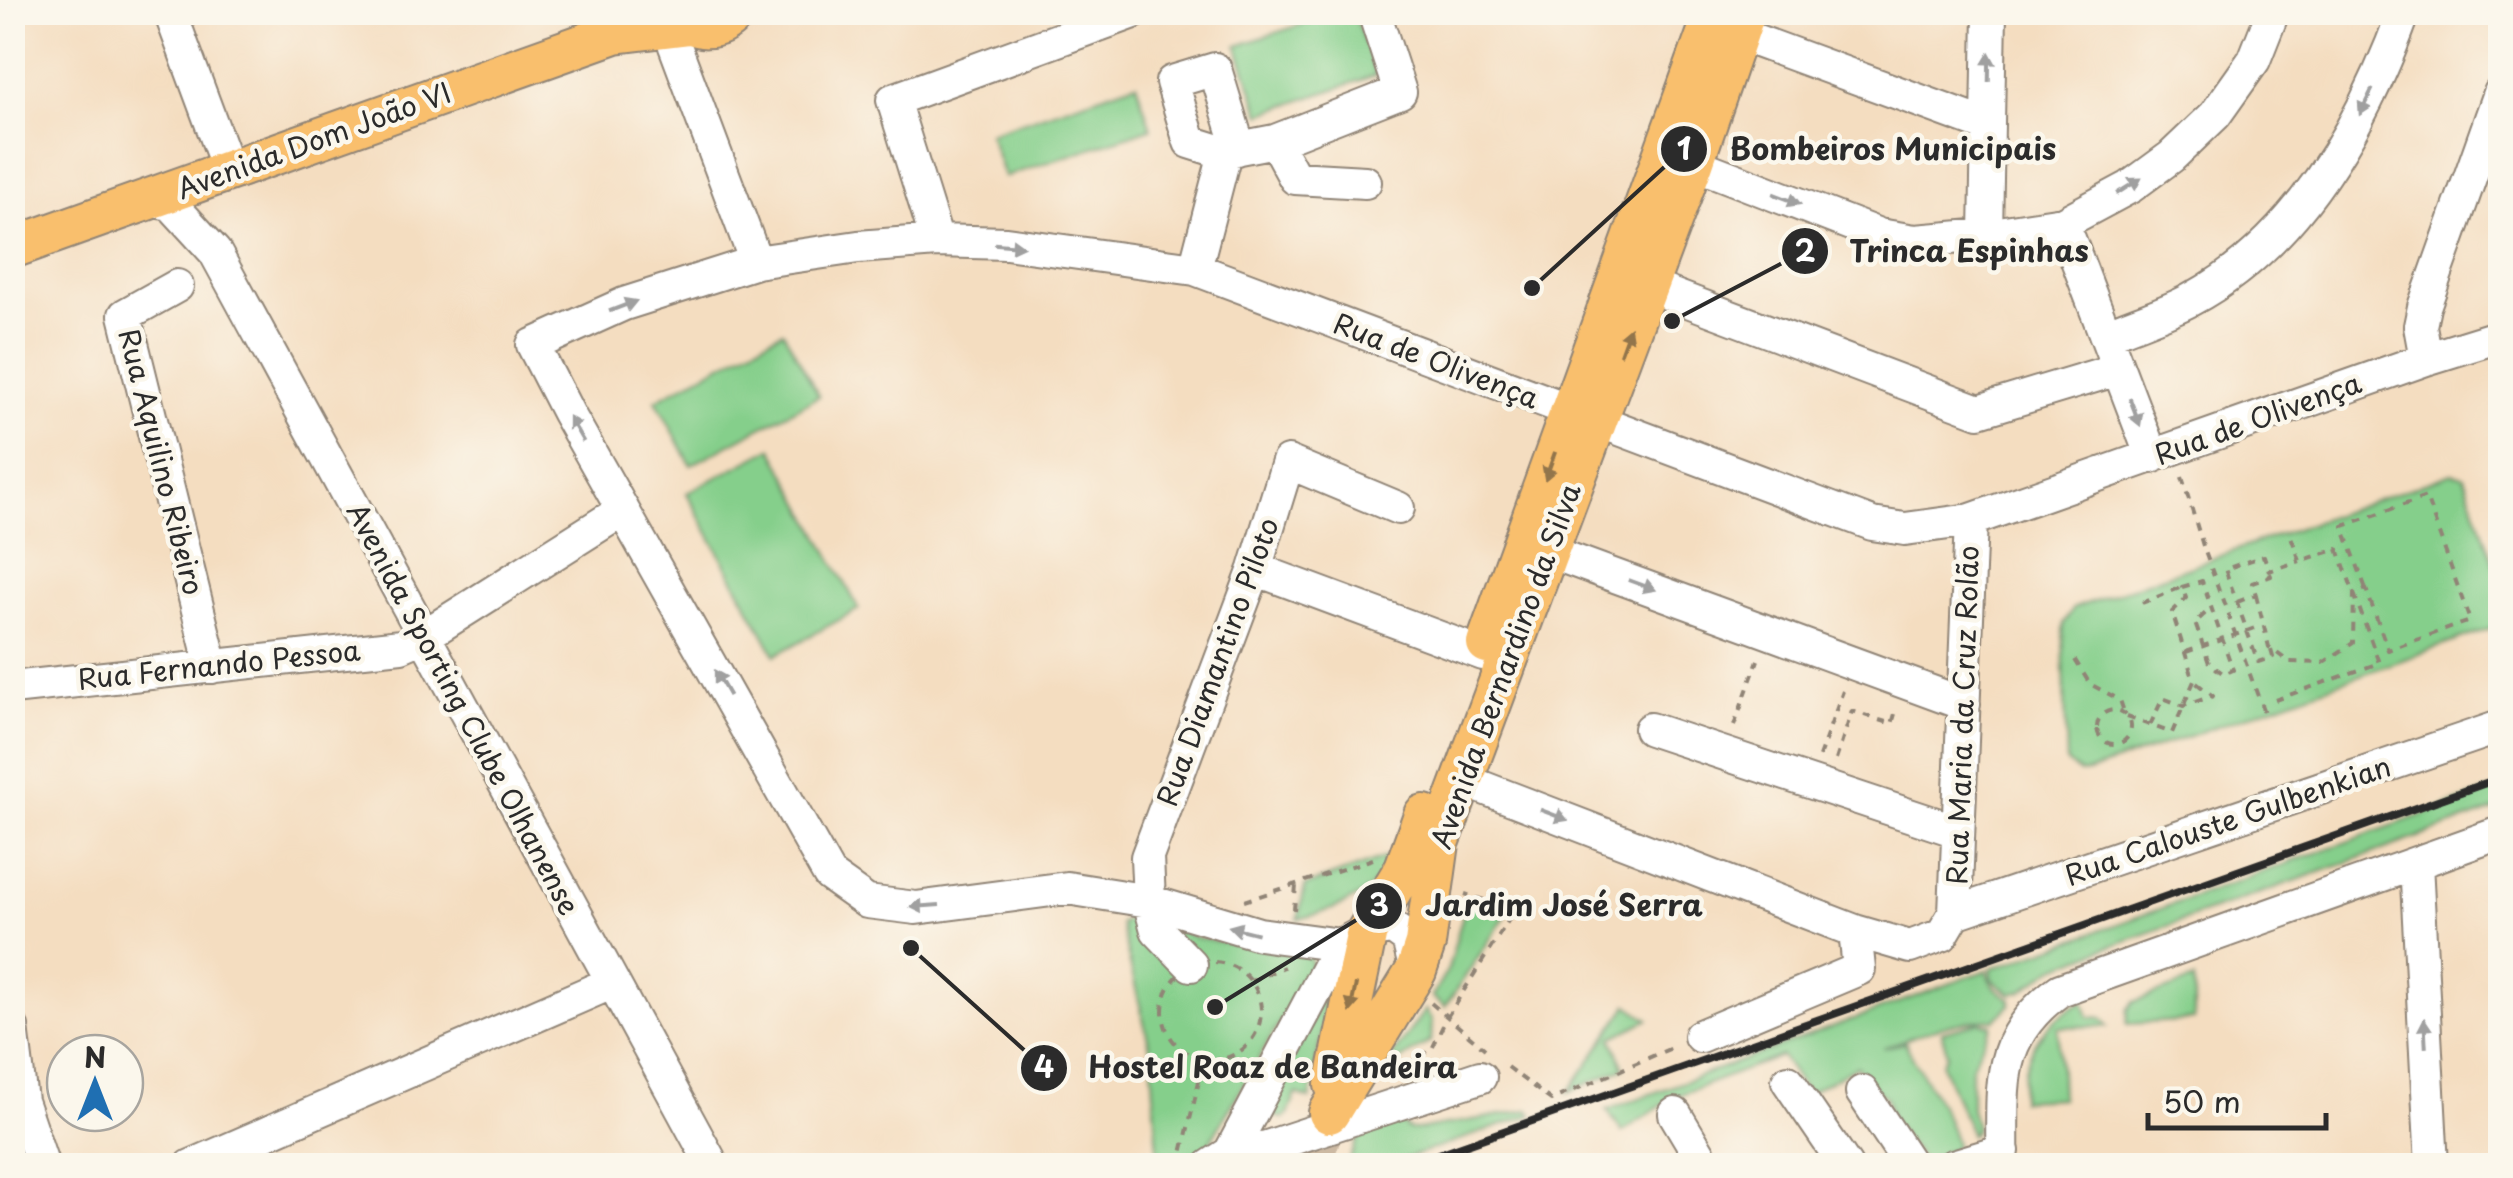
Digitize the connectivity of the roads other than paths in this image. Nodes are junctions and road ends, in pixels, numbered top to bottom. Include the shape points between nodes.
1 (170, 12) edge
2 (736, 12) edge
3 (1134, 12) edge
4 (1990, 12) edge
5 (2273, 12) edge
6 (2404, 12) edge
7 (1375, 15) dead end
8 (659, 22) edge
9 (1742, 26) edge
10 (2500, 93) edge
11 (1988, 126) junction
12 (1275, 140) junction
13 (1678, 158) junction
14 (223, 173) junction
15 (1365, 182) dead end
16 (147, 200) junction
17 (2062, 223) junction
18 (1986, 235) junction
19 (938, 241) junction
20 (12, 248) edge
21 (215, 252) junction
22 (756, 262) junction
23 (1195, 269) junction
24 (1646, 285) junction
25 (177, 286) dead end
26 (2106, 334) junction
27 (2500, 336) edge
28 (2426, 359) junction
29 (2118, 369) junction
30 (1582, 416) junction
31 (2162, 453) junction
32 (1398, 508) dead end
33 (623, 510) junction
34 (1971, 520) junction
35 (1550, 552) junction
36 (1254, 568) junction
37 (424, 636) junction
38 (1483, 654) junction
39 (212, 667) junction
40 (12, 688) edge
41 (1964, 704) junction
42 (2500, 728) edge
43 (1650, 730) dead end
44 (1463, 780) junction
45 (1956, 831) junction
46 (2500, 833) edge
47 (2416, 863) junction
48 (1149, 901) junction
49 (1955, 913) junction
50 (1855, 931) junction
51 (1353, 938) junction
52 (1191, 965) road end
53 (1412, 977) junction
54 (610, 983) junction
55 (12, 1028) edge
56 (1700, 1036) road end
57 (1490, 1069) road end
58 (1788, 1081) dead end
59 (1862, 1092) dead end
60 (1675, 1114) dead end
61 (2003, 1158) edge
62 (1220, 1159) edge
63 (43, 1166) edge
64 (191, 1166) edge
65 (712, 1166) edge
66 (1706, 1166) edge
67 (1846, 1166) edge
68 (1911, 1166) edge
69 (1954, 1166) edge
70 (2432, 1166) edge

1 - 14 street
2 - 8 main road, Avenida Dom João VI via 720,26
3 - 19 street via 893,100
11 -> 4 street
17 -> 5 street via 2130,188 2215,116 2254,60
6 -> 26 street via 2366,104 2287,222 2238,270 2189,301
7 - 12 street via 1400,92
8 - 14 main road, Avenida Dom João VI
8 - 22 street
9 - 11 street
9 - 13 main road, Avenida Bernardino da Silva
10 - 28 street via 2424,307
11 - 18 street
12 - 15 street via 1295,178
12 - 23 street via 1232,151
13 -> 18 street via 1879,235 1914,241
13 - 24 main road, Avenida Bernardino da Silva
13 - 30 main road, Avenida Bernardino da Silva
14 - 16 main road, Avenida Dom João VI
14 - 21 street, Avenida Sporting Clube Olhanense via 209,213
16 - 20 main road, Avenida Dom João VI
16 - 21 street, Avenida Sporting Clube Olhanense via 171,204
17 - 18 street
17 - 26 street
19 - 22 street, Rua de Olivença
19 -> 23 street, Rua de Olivença
21 - 37 street, Avenida Sporting Clube Olhanense
33 -> 22 street, Rua de Olivença via 534,345 624,304
23 - 30 street, Rua de Olivença
24 - 29 street via 1979,411
30 -> 24 main road, Avenida Bernardino da Silva
25 - 39 street, Rua Aquilino Ribeiro via 125,315
26 - 29 street
27 - 28 street, Rua de Olivença
28 - 31 street, Rua de Olivença
29 -> 31 street
30 - 34 street, Rua de Olivença via 1872,524 1905,530
30 - 35 main road, Avenida Bernardino da Silva
30 -> 38 main road, Avenida Bernardino da Silva
31 - 34 street, Rua de Olivença
32 - 36 street, Rua Diamantino Piloto via 1288,462
33 - 37 street, Rua Fernando Pessoa
48 -> 33 street via 1067,888 916,908 868,902 829,875
34 - 41 street, Rua Maria da Cruz Rolão
35 -> 41 street
35 - 44 main road, Avenida Bernardino da Silva
36 - 38 street
36 - 48 street, Rua Diamantino Piloto via 1147,857
37 - 39 street, Rua Fernando Pessoa via 401,646
37 - 54 street, Avenida Sporting Clube Olhanense
38 - 51 main road, Avenida Bernardino da Silva via 1406,868
39 - 40 street, Rua Fernando Pessoa
41 - 45 street, Rua Maria da Cruz Rolão
42 - 49 street, Rua Calouste Gulbenkian
43 - 45 street
44 -> 50 street, Rua Maria da Cruz Rolão
44 - 53 main road, Avenida Bernardino da Silva via 1439,843 1424,944
45 - 49 street, Rua Maria da Cruz Rolão
46 - 47 street
47 - 61 street via 2060,990 2030,1016 2010,1047 2002,1083
70 -> 47 street
51 -> 48 street via 1259,934
48 - 52 street, Rua Diamantino Piloto via 1157,930
49 - 50 street, Rua Maria da Cruz Rolão via 1942,935 1910,947
50 - 56 street via 1859,969
51 - 53 street via 1384,927 1401,932 1413,950
51 -> 53 main road, Avenida Bernardino da Silva via 1329,1113
51 - 62 street
54 - 64 street
54 - 65 street, Avenida Sporting Clube Olhanense
55 - 63 street via 22,1101
57 - 62 street
58 - 67 street
59 - 68 street
60 - 66 street
61 - 69 street

